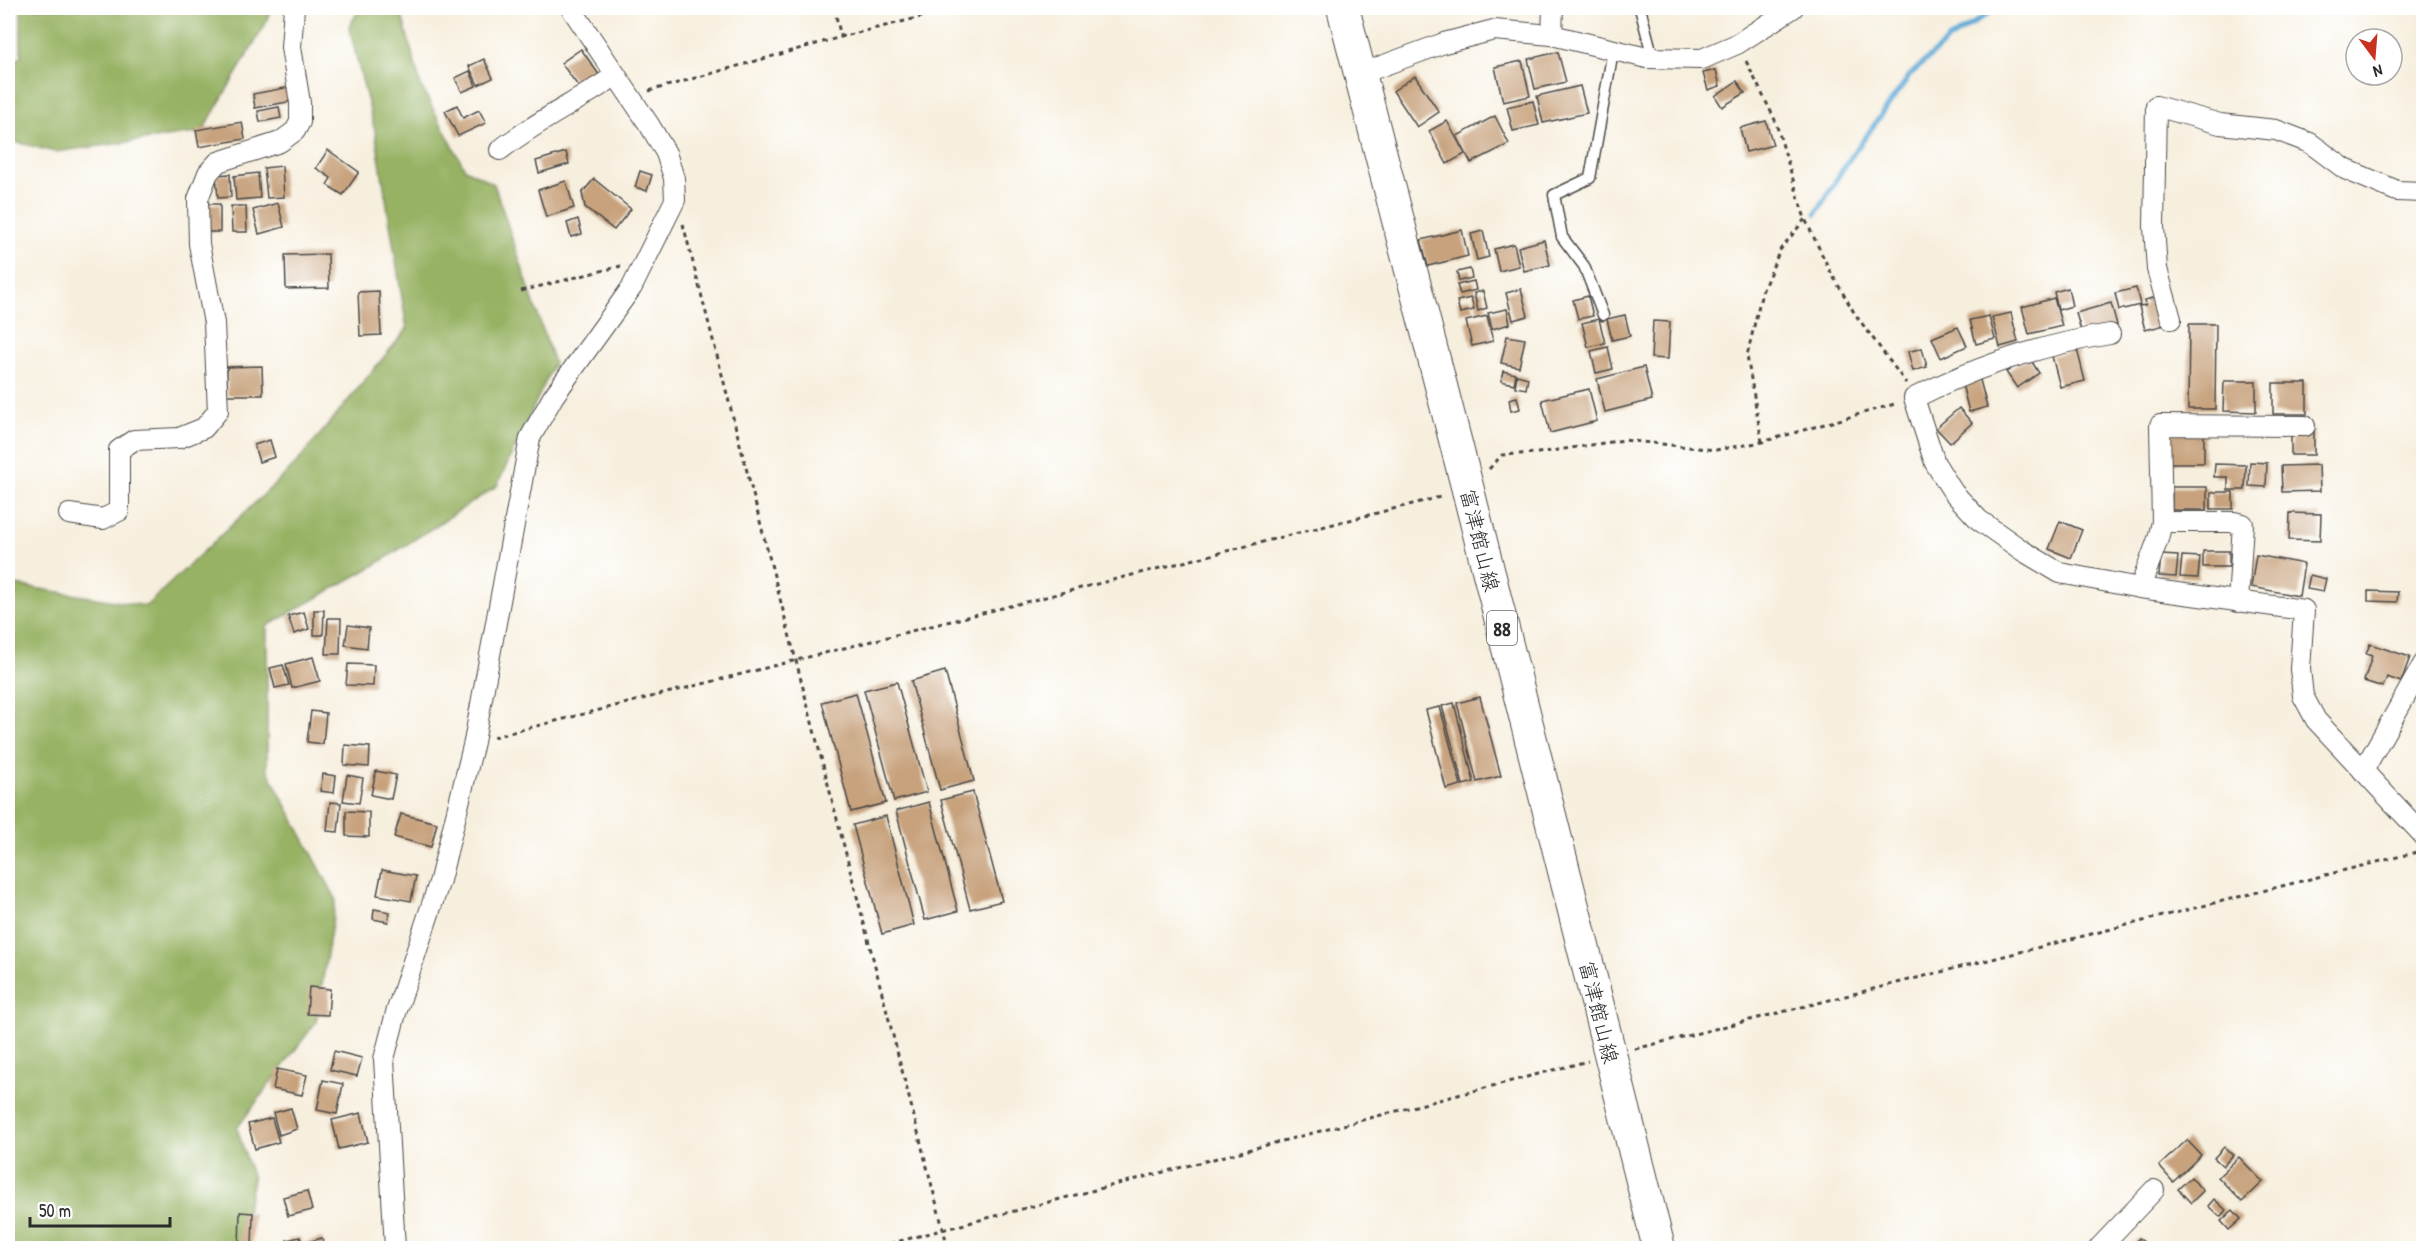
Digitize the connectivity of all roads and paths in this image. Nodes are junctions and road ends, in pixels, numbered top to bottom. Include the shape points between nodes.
1 (294, 8) edge
2 (571, 8) edge
3 (834, 8) edge
4 (957, 8) edge
5 (1343, 8) edge
6 (1553, 8) edge
7 (1640, 8) edge
8 (1793, 8) edge
9 (1552, 35) junction
10 (841, 37) junction
11 (1737, 44) junction
12 (1613, 51) junction
13 (1653, 58) junction
14 (1360, 74) junction
15 (616, 75) junction
16 (630, 97) junction
17 (500, 150) dead end
18 (2424, 192) edge
19 (675, 200) junction
20 (1805, 219) junction
21 (644, 263) junction
22 (521, 291) dead end
23 (1603, 315) dead end
24 (2171, 319) dead end
25 (2110, 334) dead end
26 (1914, 398) junction
27 (2305, 426) dead end
28 (1762, 442) junction
29 (1468, 490) junction
30 (69, 514) dead end
31 (2162, 522) junction
32 (2140, 588) junction
33 (2238, 602) junction
34 (795, 659) junction
35 (2424, 663) edge
36 (474, 742) junction
37 (2363, 771) junction
38 (2424, 836) edge
39 (2424, 851) edge
40 (1610, 1056) junction
41 (2154, 1190) dead end
42 (944, 1230) junction
43 (395, 1248) edge
44 (873, 1248) edge
45 (948, 1248) edge
46 (1659, 1248) edge
47 (2099, 1248) edge

1 - 30 street via 291,47 300,122 280,142 218,162 208,173 198,199 199,244 214,323 218,411 204,428 179,438 134,440 119,450 119,512 103,519
2 - 15 street
3 - 10 path
4 - 10 path
5 - 14 main road, 富津館山線 / 88
6 - 9 street
7 - 13 lane
8 - 11 street
9 - 12 street
9 - 14 street via 1494,30 1444,43
10 - 16 path
11 - 13 street via 1702,59
11 - 20 path via 1775,120
12 - 13 street
12 - 23 lane via 1590,178 1554,195 1562,237 1584,266
14 - 29 main road, 富津館山線 / 88
15 - 16 street
15 - 17 street via 532,125
16 - 19 street via 666,153 674,178
18 - 24 street via 2397,191 2345,169 2310,143 2276,130 2220,124 2156,106 2154,227 2157,269
19 - 21 street
19 - 34 path via 689,240
20 - 26 path via 1855,314 1900,372
20 - 28 path via 1780,250 1762,291 1747,356
21 - 22 path via 608,268
21 - 36 street via 632,287 554,397 530,438
25 - 26 street via 2071,340 2000,361
26 - 28 path
26 - 32 street via 1935,463 1953,492 1979,520 2060,573
27 - 31 street via 2160,425
28 - 29 path via 1716,450 1624,440 1502,455
29 - 34 path
29 - 40 main road, 富津館山線 / 88
31 - 32 street
31 - 33 street via 2243,524
32 - 33 street
33 - 37 street via 2304,610 2300,669 2303,696 2316,720
34 - 36 path
34 - 42 path
35 - 37 street
36 - 43 street via 440,880 384,1059
37 - 38 street
39 - 40 path
40 - 42 path
40 - 46 main road, 富津館山線 / 88
41 - 47 street
42 - 44 path
42 - 45 path

